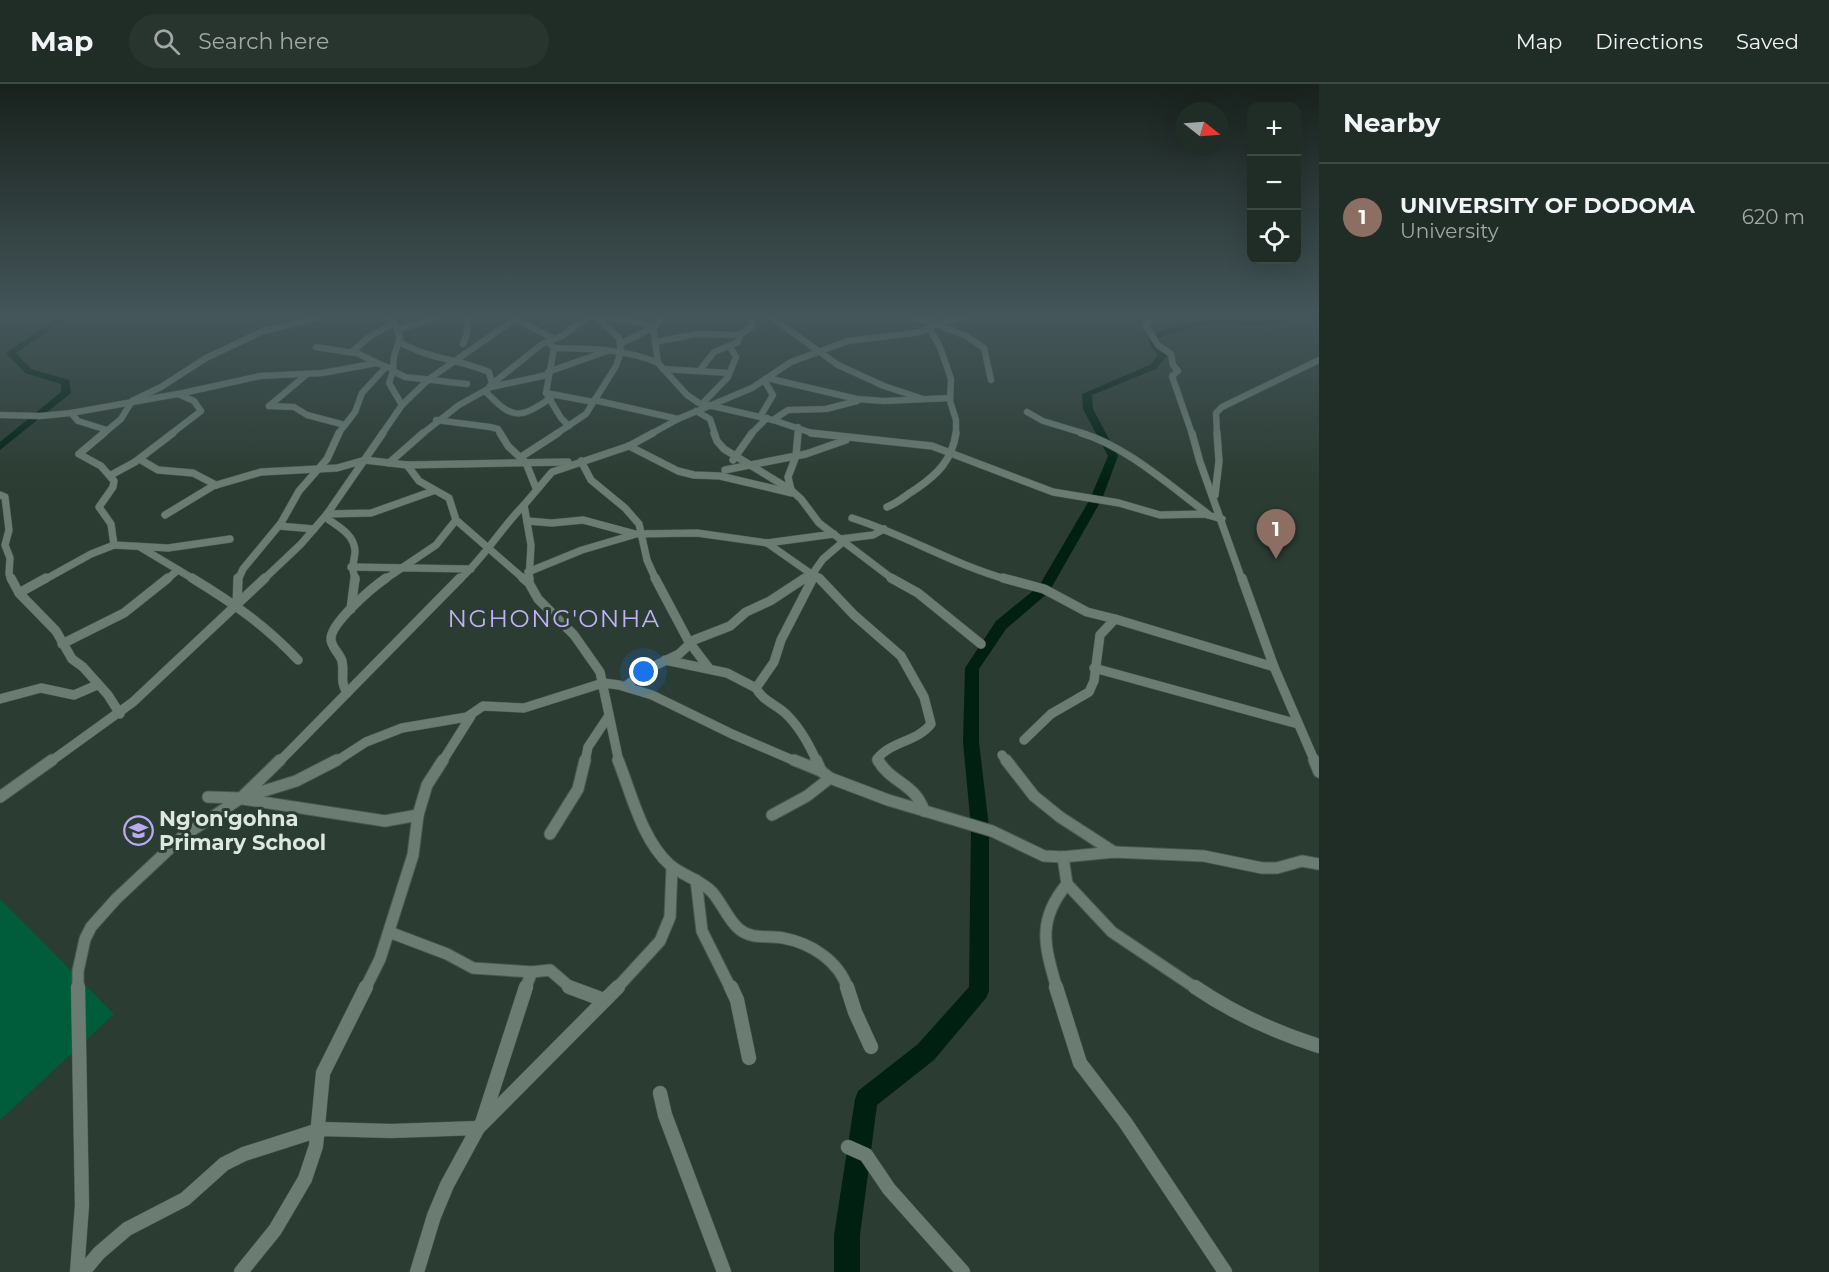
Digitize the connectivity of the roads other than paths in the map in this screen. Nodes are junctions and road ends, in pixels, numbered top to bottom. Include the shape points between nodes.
1 (184, 372) edge
2 (318, 372) edge
3 (386, 372) edge
4 (390, 372) edge
5 (396, 372) edge
6 (439, 372) edge
7 (489, 372) edge
8 (507, 372) edge
9 (552, 372) edge
10 (612, 372) edge
11 (667, 372) edge
12 (724, 372) edge
13 (776, 372) edge
14 (856, 372) edge
15 (948, 372) edge
16 (989, 372) edge
17 (1176, 372) edge
18 (1293, 372) edge
19 (729, 373) joint
20 (308, 374) junction
21 (548, 374) junction
22 (429, 379) junction
23 (766, 380) junction
24 (991, 380) dead end
25 (467, 384) dead end
26 (489, 387) junction
27 (204, 388) junction
28 (178, 394) junction
29 (549, 395) junction
30 (950, 398) junction
31 (862, 399) junction
32 (925, 399) junction
33 (193, 400) junction
34 (132, 401) junction
35 (593, 401) junction
36 (402, 405) junction
37 (702, 407) junction
38 (1027, 412) dead end
39 (71, 413) junction
40 (0, 415) edge
41 (767, 418) junction
42 (678, 419) junction
43 (436, 420) junction
44 (345, 425) junction
45 (569, 426) junction
46 (798, 427) junction
47 (107, 430) junction
48 (849, 439) junction
49 (629, 446) junction
50 (951, 453) junction
51 (735, 456) junction
52 (796, 456) junction
53 (141, 460) junction
54 (365, 460) junction
55 (523, 460) junction
56 (579, 462) junction
57 (389, 463) junction
58 (747, 464) junction
59 (407, 465) junction
60 (318, 469) junction
61 (723, 473) junction
62 (111, 475) junction
63 (216, 485) junction
64 (536, 488) junction
65 (434, 491) junction
66 (794, 492) junction
67 (0, 495) edge
68 (1214, 497) junction
69 (524, 505) junction
70 (887, 507) dead end
71 (1208, 514) junction
72 (165, 515) dead end
73 (326, 516) junction
74 (852, 518) dead end
75 (1222, 519) junction
76 (456, 520) junction
77 (527, 521) junction
78 (279, 526) junction
79 (884, 529) junction
80 (314, 530) junction
81 (639, 534) junction
82 (840, 538) junction
83 (230, 539) dead end
84 (767, 543) junction
85 (114, 545) junction
86 (139, 547) junction
87 (488, 548) junction
88 (351, 567) junction
89 (402, 569) junction
90 (471, 569) junction
91 (178, 570) junction
92 (528, 572) junction
93 (814, 574) junction
94 (529, 583) junction
95 (19, 593) junction
96 (237, 605) junction
97 (351, 609) junction
98 (1116, 619) junction
99 (62, 644) junction
100 (688, 644) junction
101 (981, 644) dead end
102 (298, 660) dead end
103 (663, 660) junction
104 (1274, 667) junction
105 (708, 668) junction
106 (1094, 668) junction
107 (603, 683) junction
108 (97, 685) junction
109 (626, 686) junction
110 (756, 688) junction
111 (347, 693) junction
112 (0, 699) edge
113 (120, 714) junction
114 (471, 716) junction
115 (608, 717) junction
116 (1298, 724) junction
117 (1023, 740) dead end
118 (1002, 756) dead end
119 (1319, 772) edge
120 (826, 775) junction
121 (0, 797) edge
122 (208, 797) dead end
123 (241, 798) junction
124 (924, 811) junction
125 (772, 814) dead end
126 (418, 815) junction
127 (550, 834) dead end
128 (1114, 852) junction
129 (1063, 857) junction
130 (1319, 864) edge
131 (672, 867) junction
132 (696, 880) junction
133 (1067, 884) junction
134 (389, 932) junction
135 (532, 972) junction
136 (604, 1000) junction
137 (1319, 1046) edge
138 (871, 1047) dead end
139 (749, 1058) dead end
140 (660, 1093) dead end
141 (480, 1125) junction
142 (317, 1131) junction
143 (855, 1149) dead end
144 (77, 1272) edge
145 (83, 1272) edge
146 (241, 1272) edge
147 (417, 1272) edge
148 (724, 1272) edge
149 (963, 1272) edge
150 (1225, 1272) edge

1 - 34 street
2 - 20 street
3 - 44 street via 364,390
4 - 36 street via 390,385
5 - 22 street
6 - 22 street
7 - 26 street
8 - 26 street
9 - 21 street
10 - 35 street
11 - 37 street
12 - 19 street
13 - 23 street
14 - 32 street
15 - 30 street
16 - 24 street
17 - 68 street via 1172,376 1173,384
18 - 68 street via 1216,413 1218,461
19 - 37 street
20 - 27 street via 255,377
20 - 44 street via 269,405 294,407 307,415
21 - 26 street
21 - 29 street
22 - 25 street
22 - 36 street
23 - 31 street
23 - 37 street
23 - 41 street via 773,395
26 - 29 street via 499,408 515,415 530,413
26 - 43 street
27 - 28 street
27 - 33 street
28 - 33 street
28 - 34 street
29 - 35 street
29 - 45 street via 561,420
30 - 32 street
30 - 50 street via 956,421
31 - 32 street
31 - 41 street via 826,409 788,410
33 - 53 street via 201,411
34 - 39 street
34 - 47 street via 125,414
35 - 42 street
35 - 45 street via 585,414
36 - 54 street
37 - 41 street
37 - 42 street
37 - 51 street via 717,441
38 - 71 street via 1043,421 1099,438
39 - 40 street
39 - 47 street via 78,421
41 - 46 street
41 - 51 street
42 - 49 street
43 - 55 street via 497,428
43 - 57 street
44 - 60 street
45 - 55 street
46 - 48 street via 818,435
46 - 52 street
47 - 62 street via 80,454
48 - 50 street via 925,444
48 - 52 street
49 - 56 street
49 - 61 street via 670,468 694,475
50 - 70 street via 937,476
50 - 71 street via 1053,492 1119,503 1160,515
51 - 58 street
51 - 61 street
52 - 58 street
52 - 66 street via 788,477
53 - 62 street
53 - 63 street via 158,470 193,473
54 - 57 street
54 - 60 street
54 - 73 street
55 - 56 street
55 - 59 street
55 - 64 street
56 - 64 street via 552,472
56 - 81 street via 597,485 631,511
57 - 59 street
58 - 61 street
58 - 66 street
59 - 65 street
60 - 63 street via 261,472
60 - 78 street via 299,491
61 - 66 street
62 - 85 street via 115,483 99,507 112,524
63 - 72 street
64 - 69 street
65 - 73 street via 371,513
65 - 76 street via 449,498
66 - 82 street via 819,523
67 - 95 street via 5,497 9,523 5,545 9,574
68 - 75 street
69 - 77 street
69 - 87 street
71 - 75 street
73 - 80 street
73 - 88 street via 351,536 355,550
74 - 79 street
75 - 104 street
76 - 87 street
76 - 89 street via 436,545
77 - 81 street via 598,522
77 - 92 street via 531,545
78 - 80 street
78 - 96 street via 238,578
79 - 82 street via 873,535
79 - 98 street via 960,564 1044,589 1086,612
80 - 96 street
81 - 84 street via 697,533
81 - 92 street via 592,546
81 - 100 street via 647,562
82 - 84 street via 786,538
82 - 93 street
82 - 101 street
83 - 86 street via 168,548
84 - 93 street
85 - 86 street
85 - 95 street
86 - 91 street
87 - 90 street
87 - 94 street
88 - 89 street
88 - 97 street via 356,581
89 - 90 street
89 - 97 street via 373,587
90 - 111 street
91 - 96 street
91 - 99 street via 123,613
92 - 94 street
93 - 100 street via 746,612 730,626
93 - 110 street via 774,662
93 - 124 street via 901,656 924,697 931,724 928,729 877,759 920,796
94 - 107 street via 538,599 574,634 600,672
95 - 99 street via 56,631
96 - 102 street via 273,633
96 - 113 street
97 - 111 street via 330,638 342,662 341,683
98 - 104 street via 1184,638 1233,658
98 - 106 street via 1101,632
99 - 108 street
100 - 103 street via 679,654
100 - 105 street
103 - 105 street
103 - 109 street
104 - 116 street
105 - 110 street
106 - 116 street
106 - 117 street via 1088,694 1057,709
107 - 109 street
107 - 114 street via 524,708 483,706
107 - 115 street
108 - 112 street via 74,694 41,688
108 - 113 street
109 - 120 street
110 - 120 street via 763,699 789,717
111 - 123 street
113 - 121 street
114 - 123 street via 402,728 366,742 315,774
114 - 126 street via 430,779
115 - 127 street via 588,747 578,789
115 - 131 street via 617,757 645,833 653,848
116 - 119 street
118 - 128 street via 1034,796
120 - 124 street
120 - 125 street via 807,796
122 - 123 street
123 - 126 street via 385,821
123 - 144 street via 163,852 116,898 85,939 78,971 82,1205
124 - 129 street via 980,827 1044,856
126 - 134 street via 413,855
128 - 129 street
128 - 130 street via 1204,856 1262,868 1302,861
129 - 133 street
131 - 132 street
131 - 136 street via 672,906 667,929 627,979
132 - 138 street via 713,893 743,933 784,938 812,947 828,958 845,980
132 - 139 street via 702,931 737,1000
133 - 137 street via 1112,932 1221,1005 1279,1033
133 - 150 street via 1053,900 1044,936 1075,1052
134 - 135 street via 473,968
134 - 142 street via 370,983 323,1073
135 - 136 street via 550,970 570,988
135 - 141 street
136 - 141 street
140 - 148 street
141 - 142 street
141 - 147 street via 447,1185
142 - 145 street via 243,1154 224,1164 185,1199 127,1229
142 - 146 street via 314,1156 295,1197 257,1255
143 - 149 street via 870,1160 889,1189

